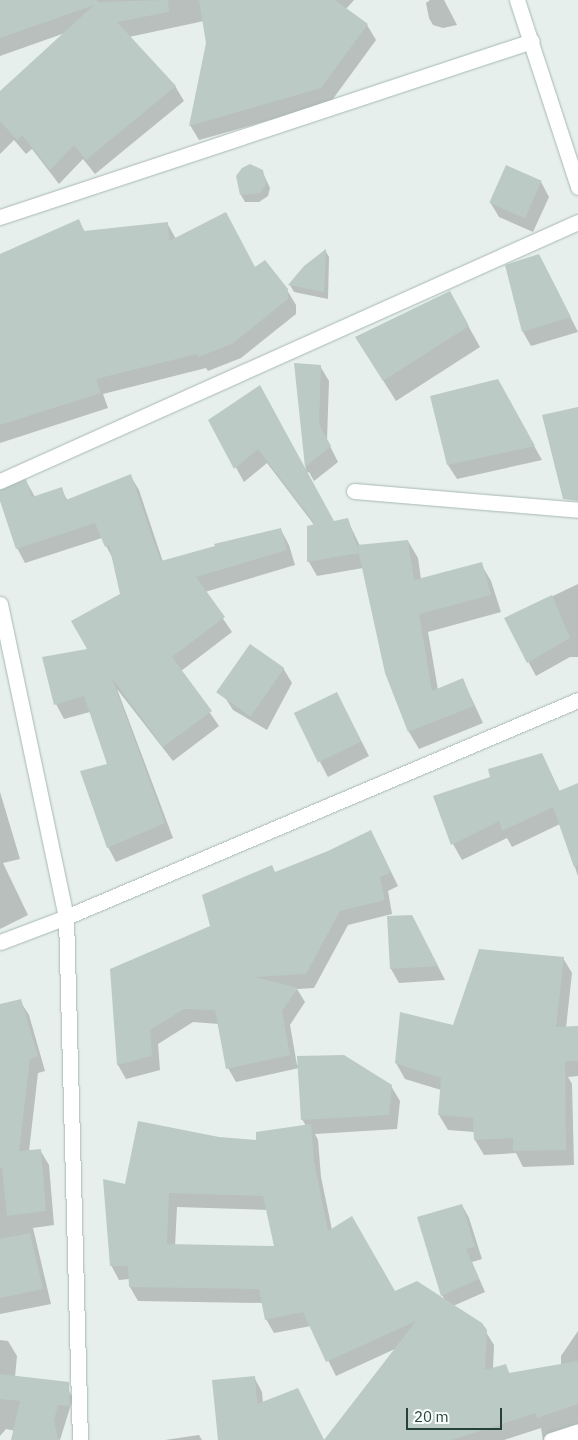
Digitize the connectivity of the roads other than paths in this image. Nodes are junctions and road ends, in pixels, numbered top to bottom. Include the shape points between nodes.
1 (517, 0) edge
2 (532, 41) junction
3 (578, 187) edge
4 (0, 218) edge
5 (578, 222) edge
6 (0, 481) edge
7 (354, 491) dead end
8 (578, 510) edge
9 (0, 604) edge
10 (578, 700) edge
11 (66, 917) junction
12 (0, 942) edge
13 (578, 1431) edge
14 (80, 1440) edge
15 (552, 1440) edge

1 - 2 street
2 - 3 street
2 - 4 street
5 - 6 street
7 - 8 street
9 - 11 street
10 - 11 street
11 - 12 street
11 - 14 street
13 - 15 street

